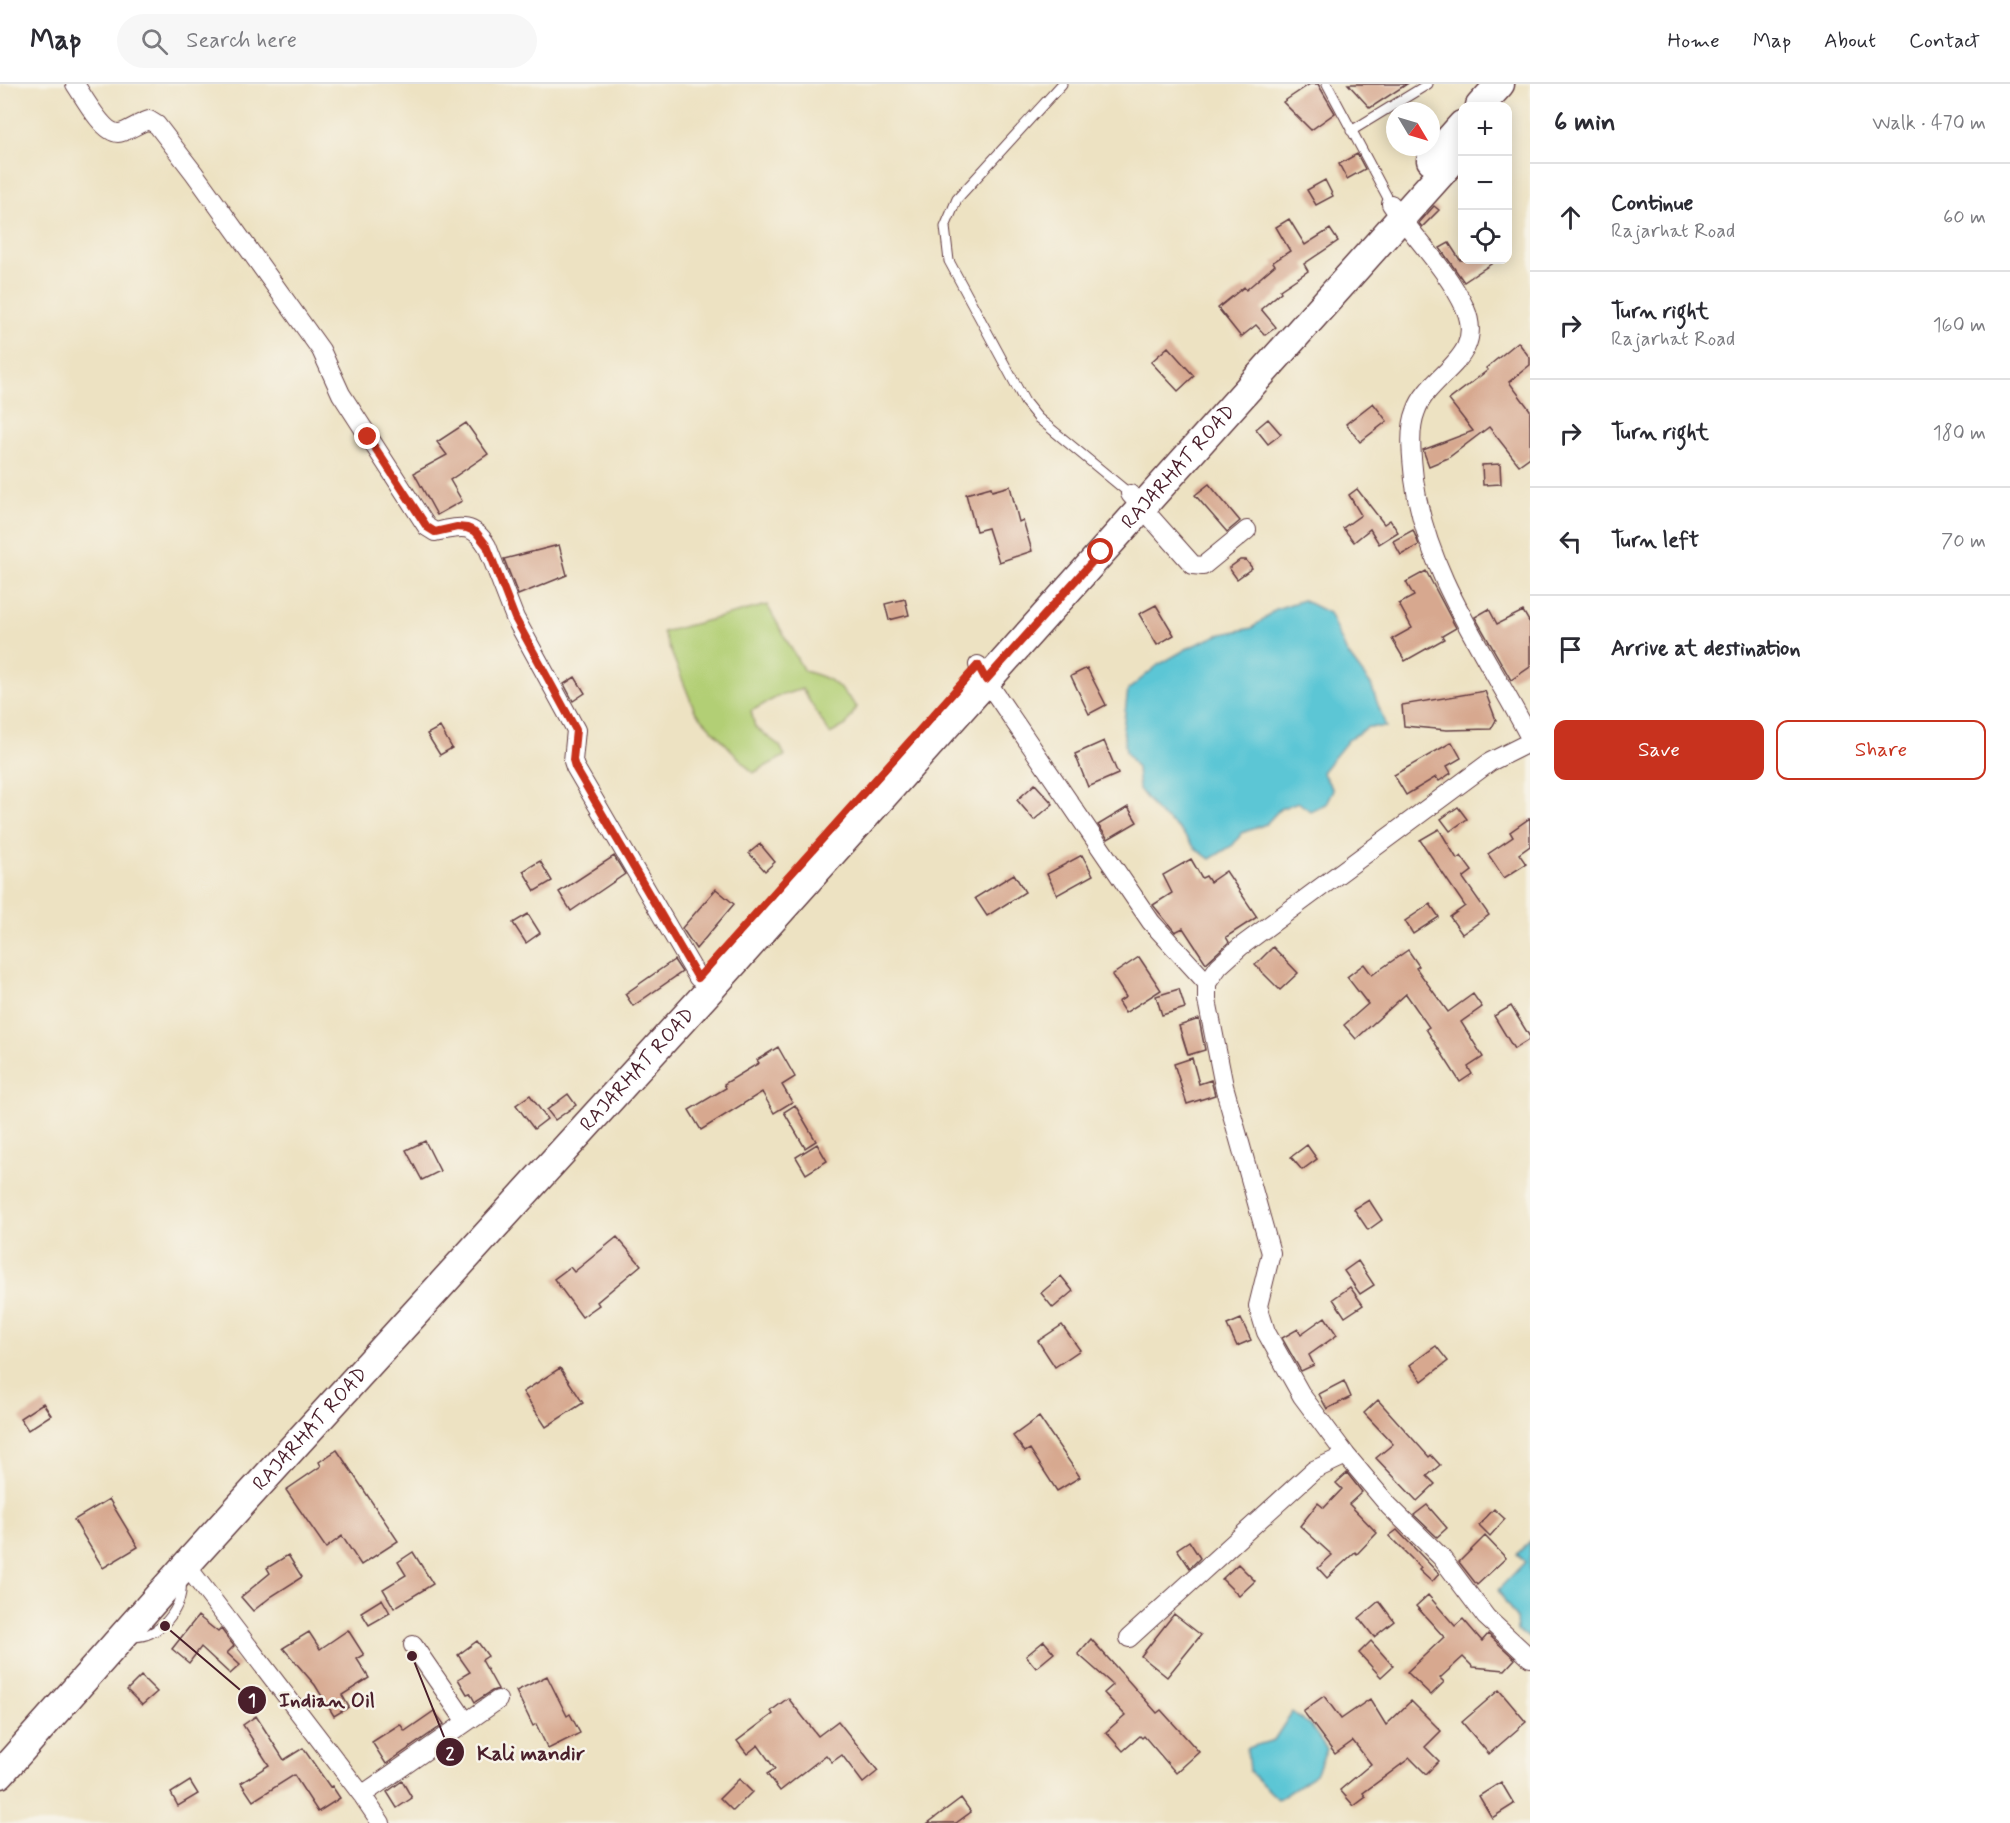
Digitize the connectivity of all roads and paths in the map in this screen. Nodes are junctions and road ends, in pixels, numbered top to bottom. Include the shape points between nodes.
1 (75, 84) edge
2 (1062, 84) edge
3 (1327, 84) edge
4 (1428, 84) edge
5 (1500, 84) edge
6 (1522, 84) edge
7 (1484, 102) edge
8 (1506, 102) edge
9 (1458, 130) edge
10 (1351, 131) junction
11 (1458, 154) edge
12 (1396, 211) junction
13 (1135, 501) junction
14 (1247, 530) dead end
15 (982, 672) junction
16 (1530, 740) edge
17 (698, 978) junction
18 (1207, 983) junction
19 (1346, 1455) junction
20 (182, 1570) junction
21 (1129, 1638) dead end
22 (413, 1645) dead end
23 (1530, 1658) edge
24 (498, 1700) dead end
25 (466, 1722) junction
26 (0, 1748) edge
27 (0, 1774) edge
28 (362, 1795) junction
29 (381, 1823) edge

1 - 17 street via 112,131 122,132 149,120 157,125 321,351 341,394 427,527 435,532 467,528 482,537 515,618 576,730 575,767
2 - 13 lane via 957,199 945,227 949,261 1025,402
3 - 10 lane
4 - 10 lane
5 - 7 main road
6 - 8 main road
9 - 12 main road, RAJARHAT ROAD
10 - 12 lane
11 - 12 main road, RAJARHAT ROAD
12 - 13 main road, RAJARHAT ROAD
12 - 16 street via 1455,291 1470,327 1467,346 1416,411 1412,435 1420,514 1458,609
13 - 14 street via 1198,567
13 - 15 main road, RAJARHAT ROAD
15 - 17 main road, RAJARHAT ROAD
15 - 18 street via 1151,922
15 - 20 main road, RAJARHAT ROAD via 698,1003
16 - 18 street via 1490,762 1268,927 1219,966
17 - 26 main road, RAJARHAT ROAD
18 - 19 street via 1224,1086 1271,1253 1258,1306 1266,1332 1302,1396
19 - 21 street via 1314,1470
19 - 23 street via 1389,1506 1441,1557 1486,1617
20 - 27 main road, RAJARHAT ROAD
20 - 28 street
22 - 25 street
24 - 25 street
25 - 28 street
28 - 29 street

